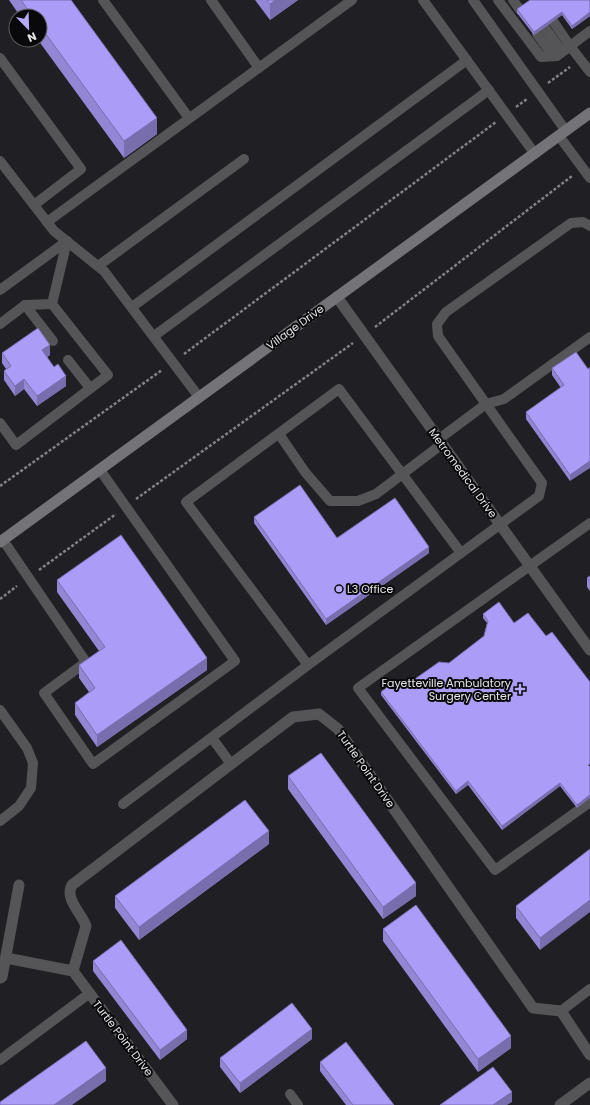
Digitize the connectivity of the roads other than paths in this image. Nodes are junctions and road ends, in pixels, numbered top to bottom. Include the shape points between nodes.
1 (103, 0) edge
2 (211, 0) edge
3 (352, 0) edge
4 (423, 0) edge
5 (473, 0) edge
6 (498, 0) edge
7 (513, 0) edge
8 (524, 5) edge
9 (553, 22) edge
10 (590, 31) edge
11 (566, 49) junction
12 (553, 56) junction
13 (0, 58) edge
14 (467, 60) junction
15 (259, 68) junction
16 (590, 72) edge
17 (489, 90) junction
18 (590, 113) edge
19 (189, 118) junction
20 (563, 133) junction
21 (535, 154) junction
22 (244, 159) dead end
23 (0, 160) edge
24 (590, 178) edge
25 (34, 204) junction
26 (47, 222) junction
27 (590, 226) edge
28 (67, 241) junction
29 (98, 266) junction
30 (0, 290) edge
31 (337, 297) junction
32 (52, 304) junction
33 (26, 305) junction
34 (132, 307) junction
35 (0, 324) edge
36 (154, 336) junction
37 (590, 337) edge
38 (53, 341) dead end
39 (68, 360) dead end
40 (90, 388) junction
41 (200, 397) junction
42 (486, 404) junction
43 (0, 423) edge
44 (279, 434) junction
45 (440, 441) junction
46 (100, 470) junction
47 (402, 474) junction
48 (590, 523) edge
49 (500, 524) junction
50 (2, 541) edge
51 (461, 553) junction
52 (530, 566) junction
53 (590, 650) edge
54 (308, 665) junction
55 (0, 710) edge
56 (212, 738) junction
57 (231, 764) junction
58 (590, 802) edge
59 (124, 804) dead end
60 (0, 821) edge
61 (19, 885) dead end
62 (6, 958) junction
63 (73, 971) junction
64 (0, 978) edge
65 (590, 990) edge
66 (90, 993) junction
67 (561, 1011) junction
68 (590, 1055) edge
69 (0, 1060) edge
70 (590, 1083) edge
71 (290, 1094) dead end
72 (173, 1105) edge
73 (298, 1105) edge
74 (560, 1105) edge

1 - 19 lane
2 - 15 lane
3 - 15 lane
4 - 14 lane
5 - 20 lane via 538,91
6 - 12 lane via 541,57
7 - 8 lane
9 - 11 lane
10 - 11 lane
11 - 12 lane
11 - 12 lane via 541,31
11 - 16 lane
13 - 25 lane via 81,169
14 - 17 lane
14 - 34 lane
15 - 19 lane
17 - 21 lane
17 - 36 lane
18 - 20 main road, Village Drive
19 - 26 lane
20 - 21 main road, Village Drive
20 - 24 lane
21 - 31 main road, Village Drive
22 - 29 lane
23 - 25 lane
25 - 26 lane
26 - 28 lane
27 - 42 lane via 583,222 571,223 446,312 437,324 438,336
28 - 29 lane
28 - 30 lane
28 - 32 lane
29 - 34 lane
31 - 41 main road, Village Drive
31 - 45 street, Metromedical Drive
32 - 33 lane
32 - 40 lane via 108,375
33 - 35 lane
33 - 38 lane
34 - 36 lane
36 - 41 lane
37 - 42 lane via 504,399
39 - 40 lane
40 - 43 lane via 16,445
41 - 46 main road, Village Drive
42 - 45 lane
42 - 49 lane via 542,483 539,496
44 - 47 lane via 305,472 330,501 358,501 376,494
44 - 47 lane via 339,389
44 - 54 lane via 186,502
45 - 47 lane
45 - 49 street, Metromedical Drive
46 - 50 main road, Village Drive
46 - 50 lane via 235,661 92,764 44,693 86,662
47 - 51 lane
48 - 52 lane
49 - 51 lane
49 - 52 street, Metromedical Drive
51 - 54 lane
52 - 53 street, Metromedical Drive
52 - 58 lane via 358,688 495,870
54 - 56 lane
55 - 60 lane via 27,748 33,763 31,788 19,806
56 - 57 lane
56 - 59 lane
57 - 63 street, Turtle Point Drive via 72,885 70,896 86,926
57 - 67 street, Turtle Point Drive via 293,717 319,714 338,729 532,1008
61 - 62 street
62 - 63 street
62 - 64 street
63 - 66 street, Turtle Point Drive
65 - 67 lane
66 - 69 lane
66 - 72 street, Turtle Point Drive
67 - 68 street
70 - 74 street
71 - 73 lane

